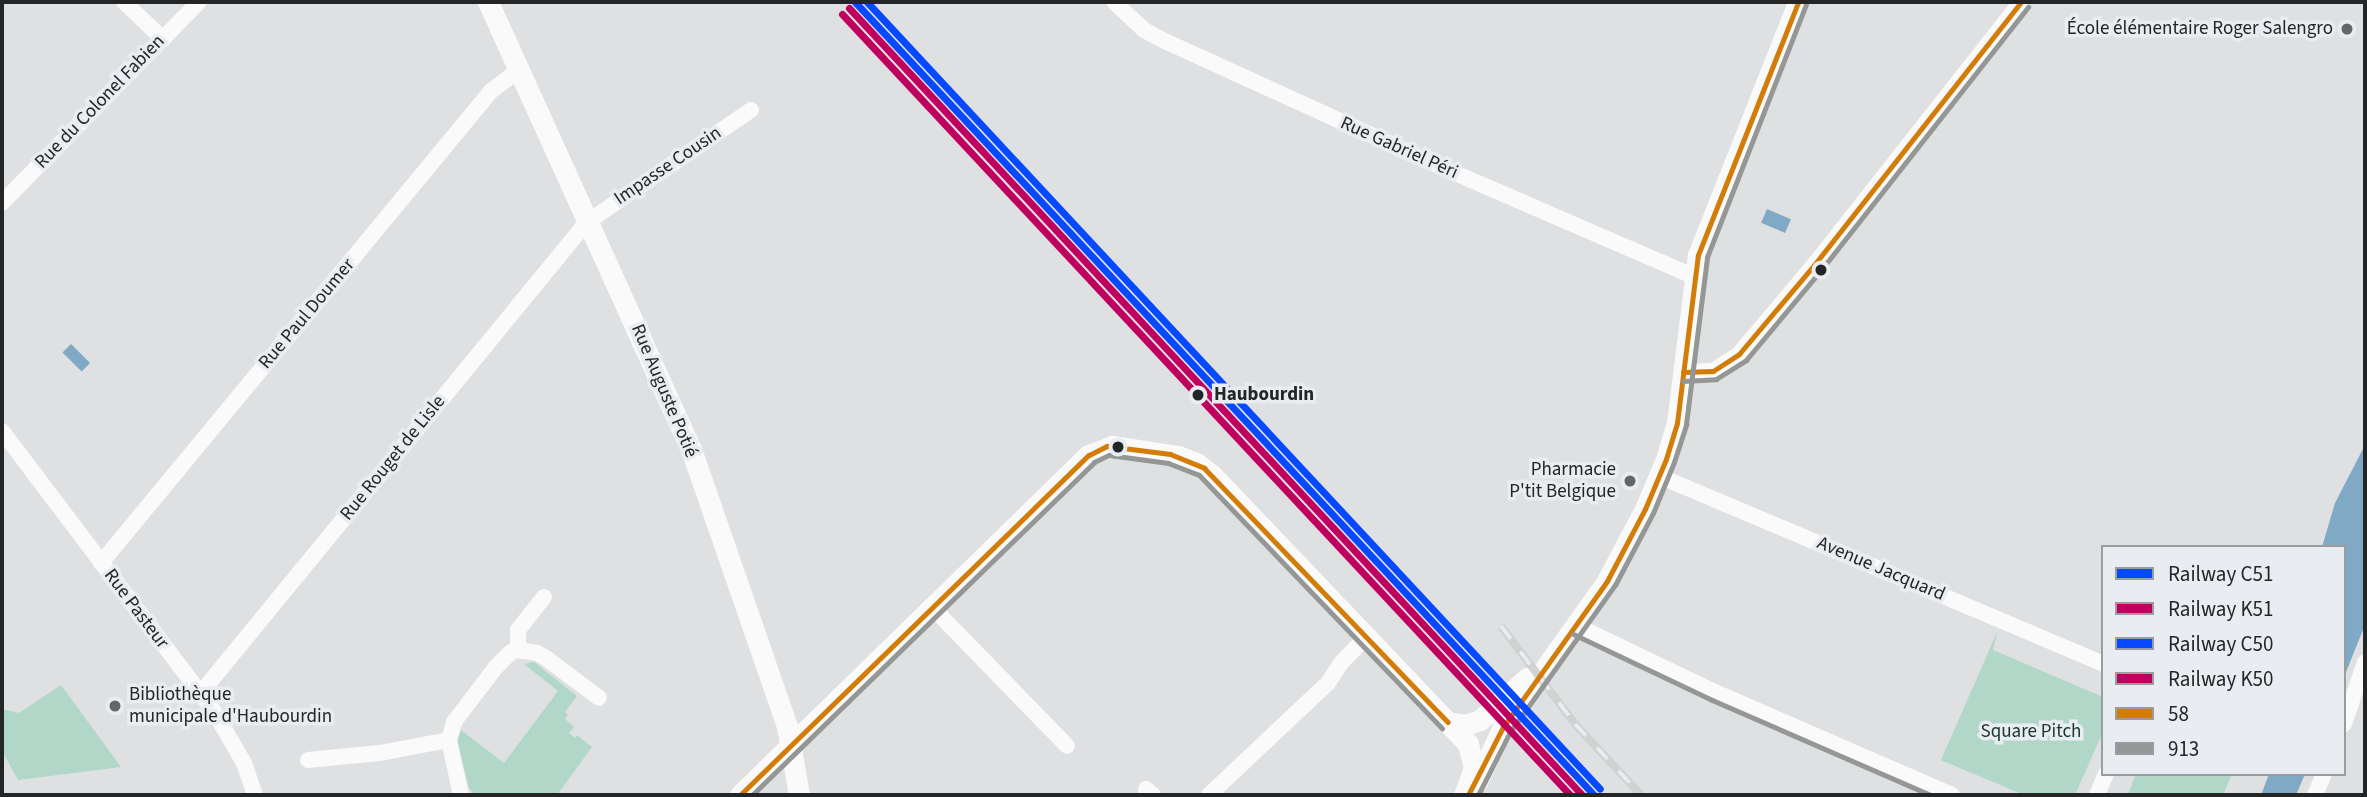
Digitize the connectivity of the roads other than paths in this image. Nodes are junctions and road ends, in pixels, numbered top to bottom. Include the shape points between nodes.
1 (124, 2) edge
2 (199, 2) edge
3 (488, 2) edge
4 (1114, 2) edge
5 (1798, 2) edge
6 (2021, 2) edge
7 (163, 38) junction
8 (519, 70) junction
9 (751, 110) dead end
10 (2, 203) edge
11 (586, 223) junction
12 (1693, 276) junction
13 (1683, 372) junction
14 (2, 431) edge
15 (1659, 476) junction
16 (101, 563) junction
17 (544, 597) dead end
18 (931, 606) junction
19 (1577, 626) junction
20 (1366, 637) junction
21 (1563, 645) junction
22 (518, 650) junction
23 (2365, 662) edge
24 (2101, 663) edge
25 (200, 694) junction
26 (599, 698) dead end
27 (2358, 711) edge
28 (1448, 722) junction
29 (449, 740) junction
30 (791, 745) junction
31 (1068, 746) dead end
32 (308, 760) dead end
33 (2105, 776) edge
34 (2323, 776) edge
35 (255, 795) edge
36 (461, 795) edge
37 (740, 795) edge
38 (799, 795) edge
39 (1209, 795) edge
40 (1466, 795) edge
41 (1952, 795) edge
42 (2096, 795) edge
43 (2315, 795) edge

1 - 7 street
2 - 7 street, Rue du Colonel Fabien
3 - 8 street, Rue Auguste Potié
4 - 12 street, Rue Gabriel Péri via 1144,30 1175,46
5 - 12 street via 1705,233
6 - 13 street via 1739,354 1713,371
7 - 10 street, Rue du Colonel Fabien
8 - 11 street, Rue Auguste Potié
8 - 16 street, Rue Paul Doumer via 491,91
9 - 11 street, Impasse Cousin
11 - 25 street, Rue Rouget de Lisle
11 - 30 street, Rue Auguste Potié via 691,449
12 - 13 street
13 - 15 street via 1675,434
14 - 16 street, Rue Pasteur
15 - 19 street via 1625,550
15 - 24 street, Avenue Jacquard
16 - 25 street, Rue Pasteur
17 - 22 street via 519,631
18 - 20 street via 1095,451 1116,446 1196,463
18 - 30 street
18 - 31 street
19 - 21 street
19 - 41 street
20 - 28 street
20 - 39 street via 1328,683
21 - 28 street via 1480,720 1465,725
21 - 40 street via 1503,727
22 - 26 street via 546,658
22 - 29 street via 503,659 454,722
23 - 27 street
25 - 35 street, Rue Pasteur via 233,743
28 - 40 street via 1474,756
29 - 32 street via 380,754
29 - 36 street
30 - 37 street
30 - 38 street, Rue Auguste Potié
33 - 42 street
34 - 43 street

